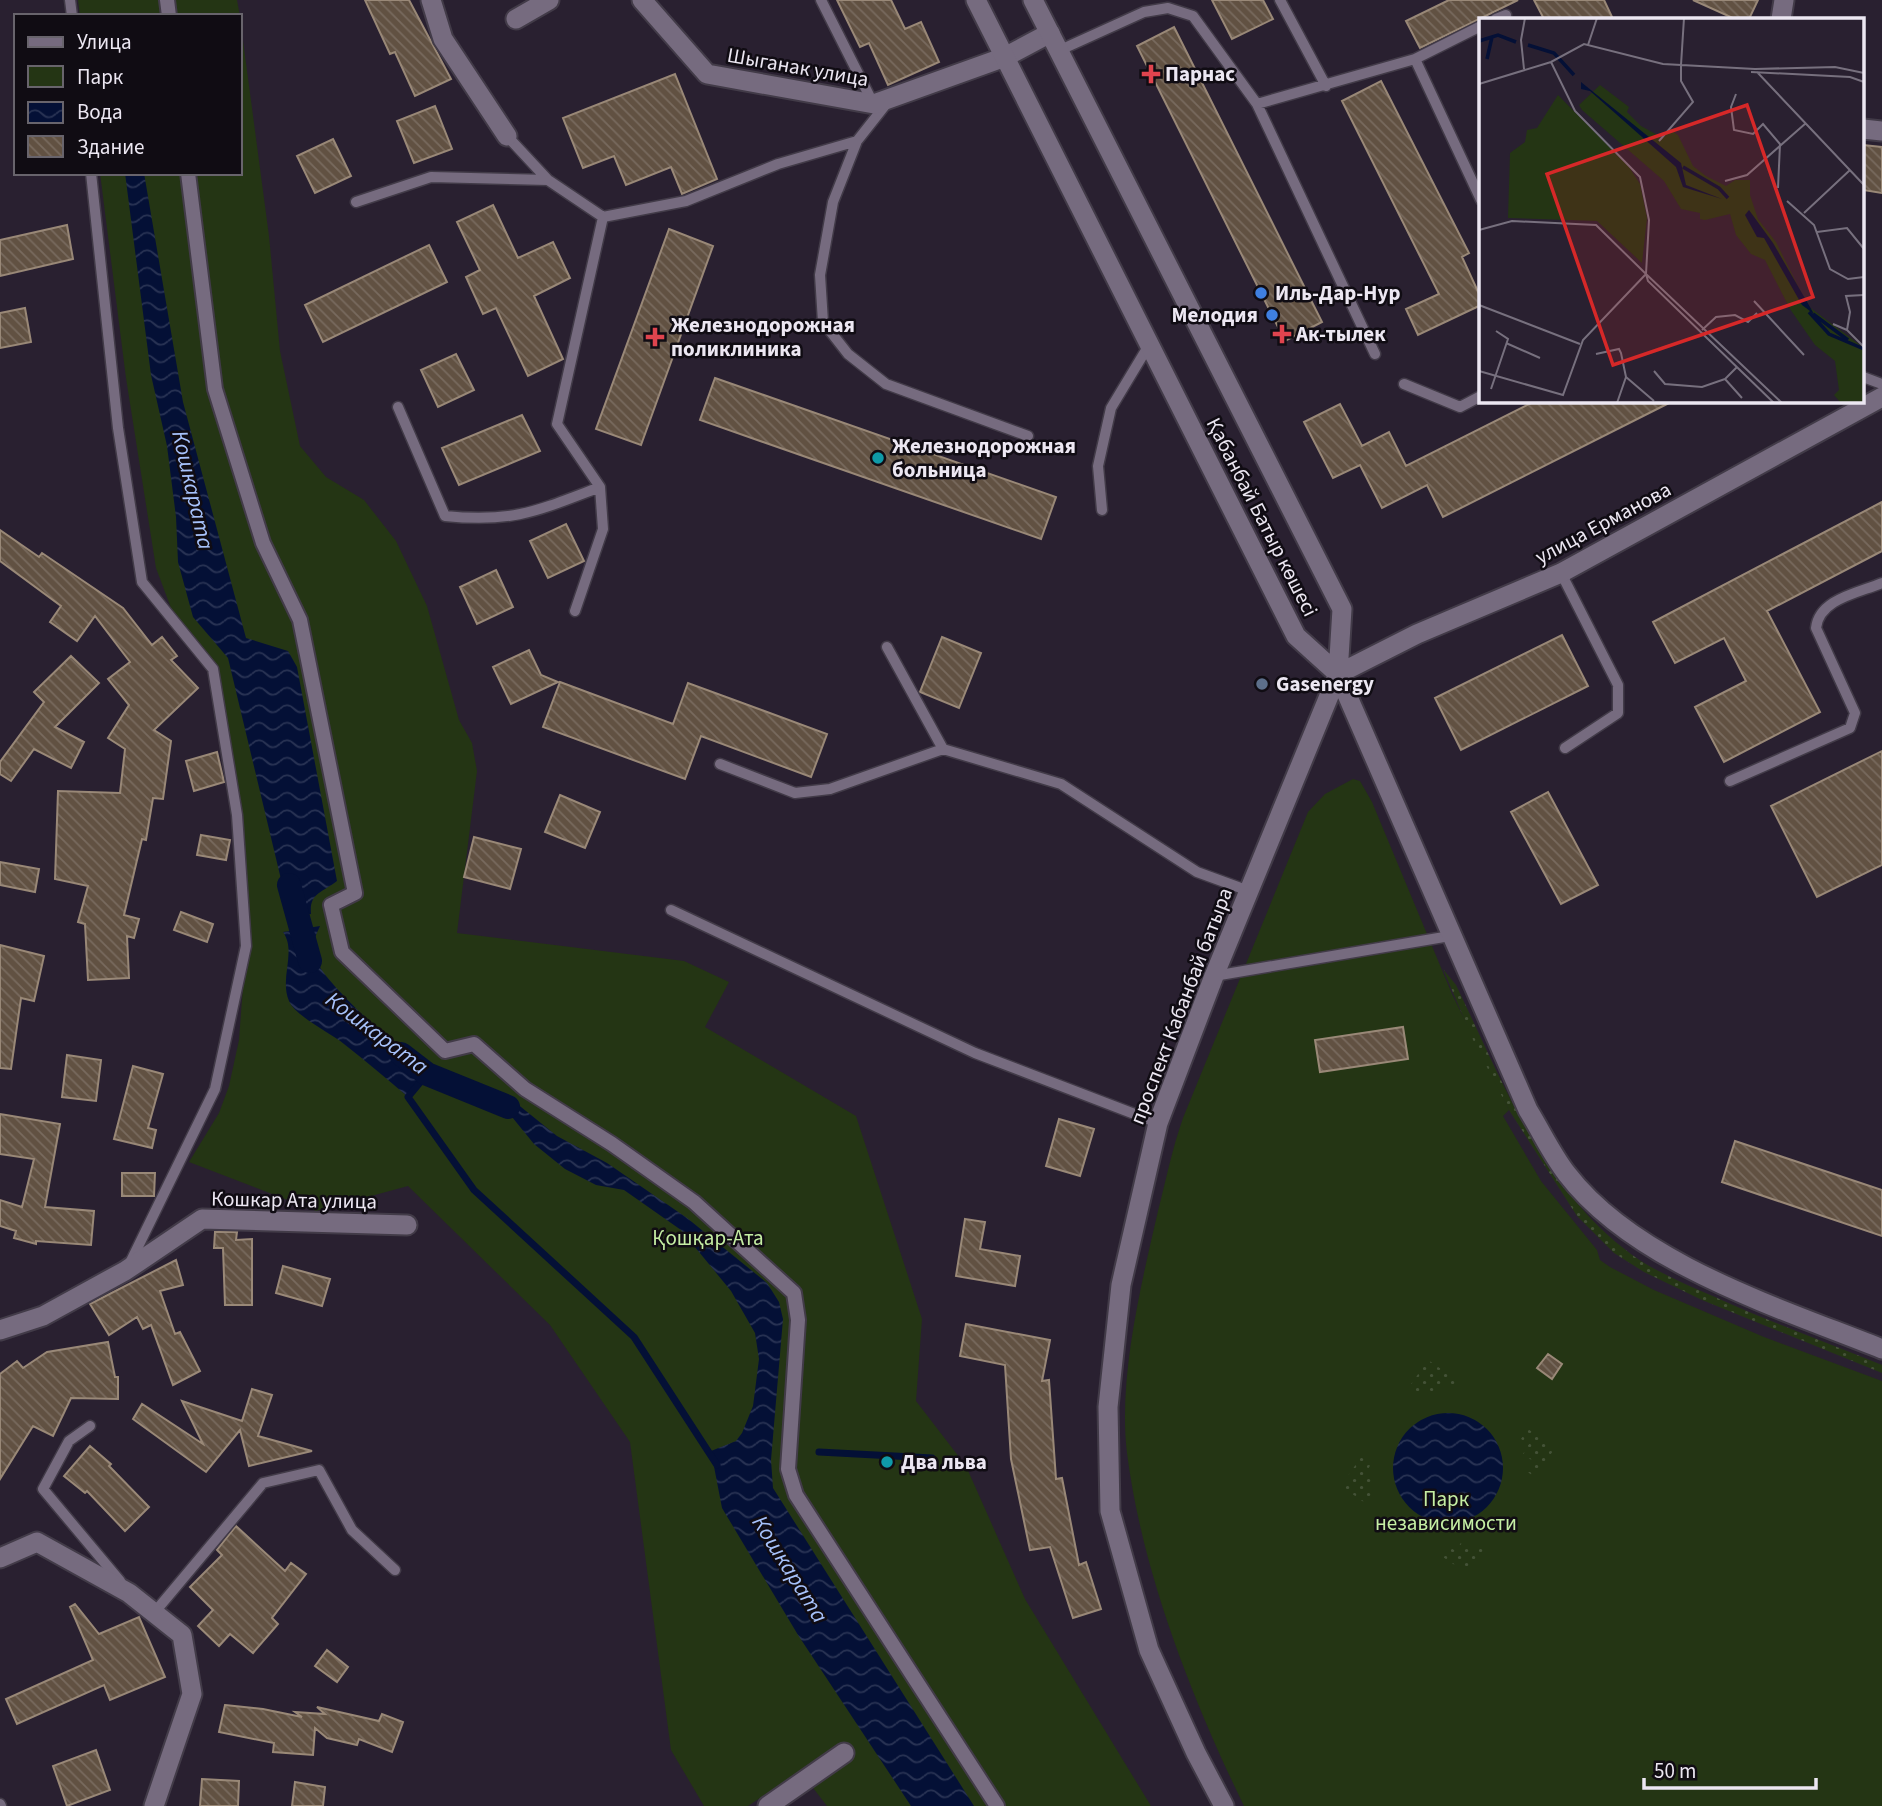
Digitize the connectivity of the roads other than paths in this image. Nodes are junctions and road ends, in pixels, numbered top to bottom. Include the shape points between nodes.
1 (431, 0) edge
2 (549, 0) edge
3 (642, 0) edge
4 (821, 0) edge
5 (976, 0) edge
6 (1033, 0) edge
7 (1280, 0) edge
8 (1784, 0) edge
9 (1781, 18) edge
10 (516, 19) dead end
11 (1479, 27) edge
12 (1054, 42) junction
13 (1005, 57) junction
14 (1415, 59) junction
15 (1326, 86) junction
16 (883, 100) junction
17 (1257, 104) junction
18 (1864, 129) edge
19 (1882, 131) edge
20 (507, 136) joint
21 (857, 141) junction
22 (90, 175) edge
23 (188, 175) edge
24 (548, 180) junction
25 (1479, 196) edge
26 (356, 202) dead end
27 (603, 217) junction
28 (1150, 344) junction
29 (1375, 354) dead end
30 (1864, 377) edge
31 (1404, 384) dead end
32 (1882, 384) edge
33 (1479, 397) edge
34 (1882, 397) edge
35 (398, 407) dead end
36 (1028, 436) dead end
37 (600, 487) junction
38 (1102, 510) dead end
39 (1561, 573) junction
40 (1882, 583) edge
41 (575, 611) dead end
42 (887, 647) dead end
43 (1338, 674) junction
44 (1565, 748) dead end
45 (943, 749) junction
46 (720, 764) dead end
47 (1730, 781) dead end
48 (1249, 891) junction
49 (671, 910) dead end
50 (1450, 936) junction
51 (1214, 976) junction
52 (1158, 1123) junction
53 (407, 1224) dead end
54 (125, 1271) junction
55 (0, 1330) edge
56 (1882, 1349) edge
57 (90, 1426) dead end
58 (0, 1559) edge
59 (394, 1570) dead end
60 (129, 1593) junction
61 (154, 1613) junction
62 (844, 1753) dead end
63 (154, 1806) edge
64 (768, 1806) edge
65 (997, 1806) edge
66 (1224, 1806) edge

1 - 20 street via 443,39
2 - 10 street
3 - 16 street, Шыганак улица via 707,74
4 - 16 lane
5 - 13 street, Қабанбай Батыр көшесі
6 - 12 street, Қабанбай Батыр көшесі
7 - 15 lane
8 - 9 street
11 - 14 lane
12 - 13 street, Шыганак улица
12 - 17 lane via 1168,8 1193,16
12 - 43 street, Қабанбай Батыр көшесі via 1342,609
13 - 16 street, Шыганак улица
13 - 28 street, Қабанбай Батыр көшесі
14 - 15 lane
14 - 25 lane
15 - 17 lane
16 - 21 lane
17 - 29 lane
18 - 19 street
20 - 24 lane
21 - 27 lane via 778,164 686,201
21 - 36 lane via 832,202 820,275 823,322 848,354 886,384
22 - 54 lane via 118,428 142,582 213,669 237,815 246,946 215,1088
23 - 65 street via 215,389 263,543 300,620 355,893 331,905 342,952 445,1051 474,1044 525,1089 694,1202 794,1293 798,1320 788,1469 796,1495
24 - 26 lane via 431,177
24 - 27 lane
27 - 37 lane via 557,424
28 - 38 lane via 1111,408 1098,466
28 - 43 street, Қабанбай Батыр көшесі via 1296,636
30 - 32 lane
31 - 33 lane via 1460,407
34 - 39 street, улица Ерманова
35 - 37 lane via 444,516 486,520 528,515
37 - 41 lane via 603,529
39 - 43 street, улица Ерманова via 1417,634
39 - 44 lane via 1618,685 1618,713
40 - 47 lane via 1824,607 1818,616 1816,628 1856,713 1850,728
42 - 45 lane
43 - 48 street, проспект Кабанбай батыра
43 - 50 street
45 - 46 lane via 830,789 795,793
45 - 48 lane via 1061,784 1198,872
48 - 51 street, проспект Кабанбай батыра
49 - 52 lane via 975,1053
50 - 51 lane
50 - 56 street via 1528,1110 1567,1175 1624,1229 1710,1280
51 - 52 street, проспект Кабанбай батыра
52 - 66 street, проспект Кабанбай батыра via 1121,1285 1108,1407 1110,1511 1149,1650
53 - 54 street, Кошкар Ата улица via 202,1219
54 - 55 street, Кошкар Ата улица via 43,1316
57 - 60 lane via 69,1441 43,1489
58 - 60 street via 37,1542
59 - 61 lane via 352,1530 319,1470 263,1483
60 - 61 street
61 - 63 street via 182,1636 192,1694
62 - 64 street

